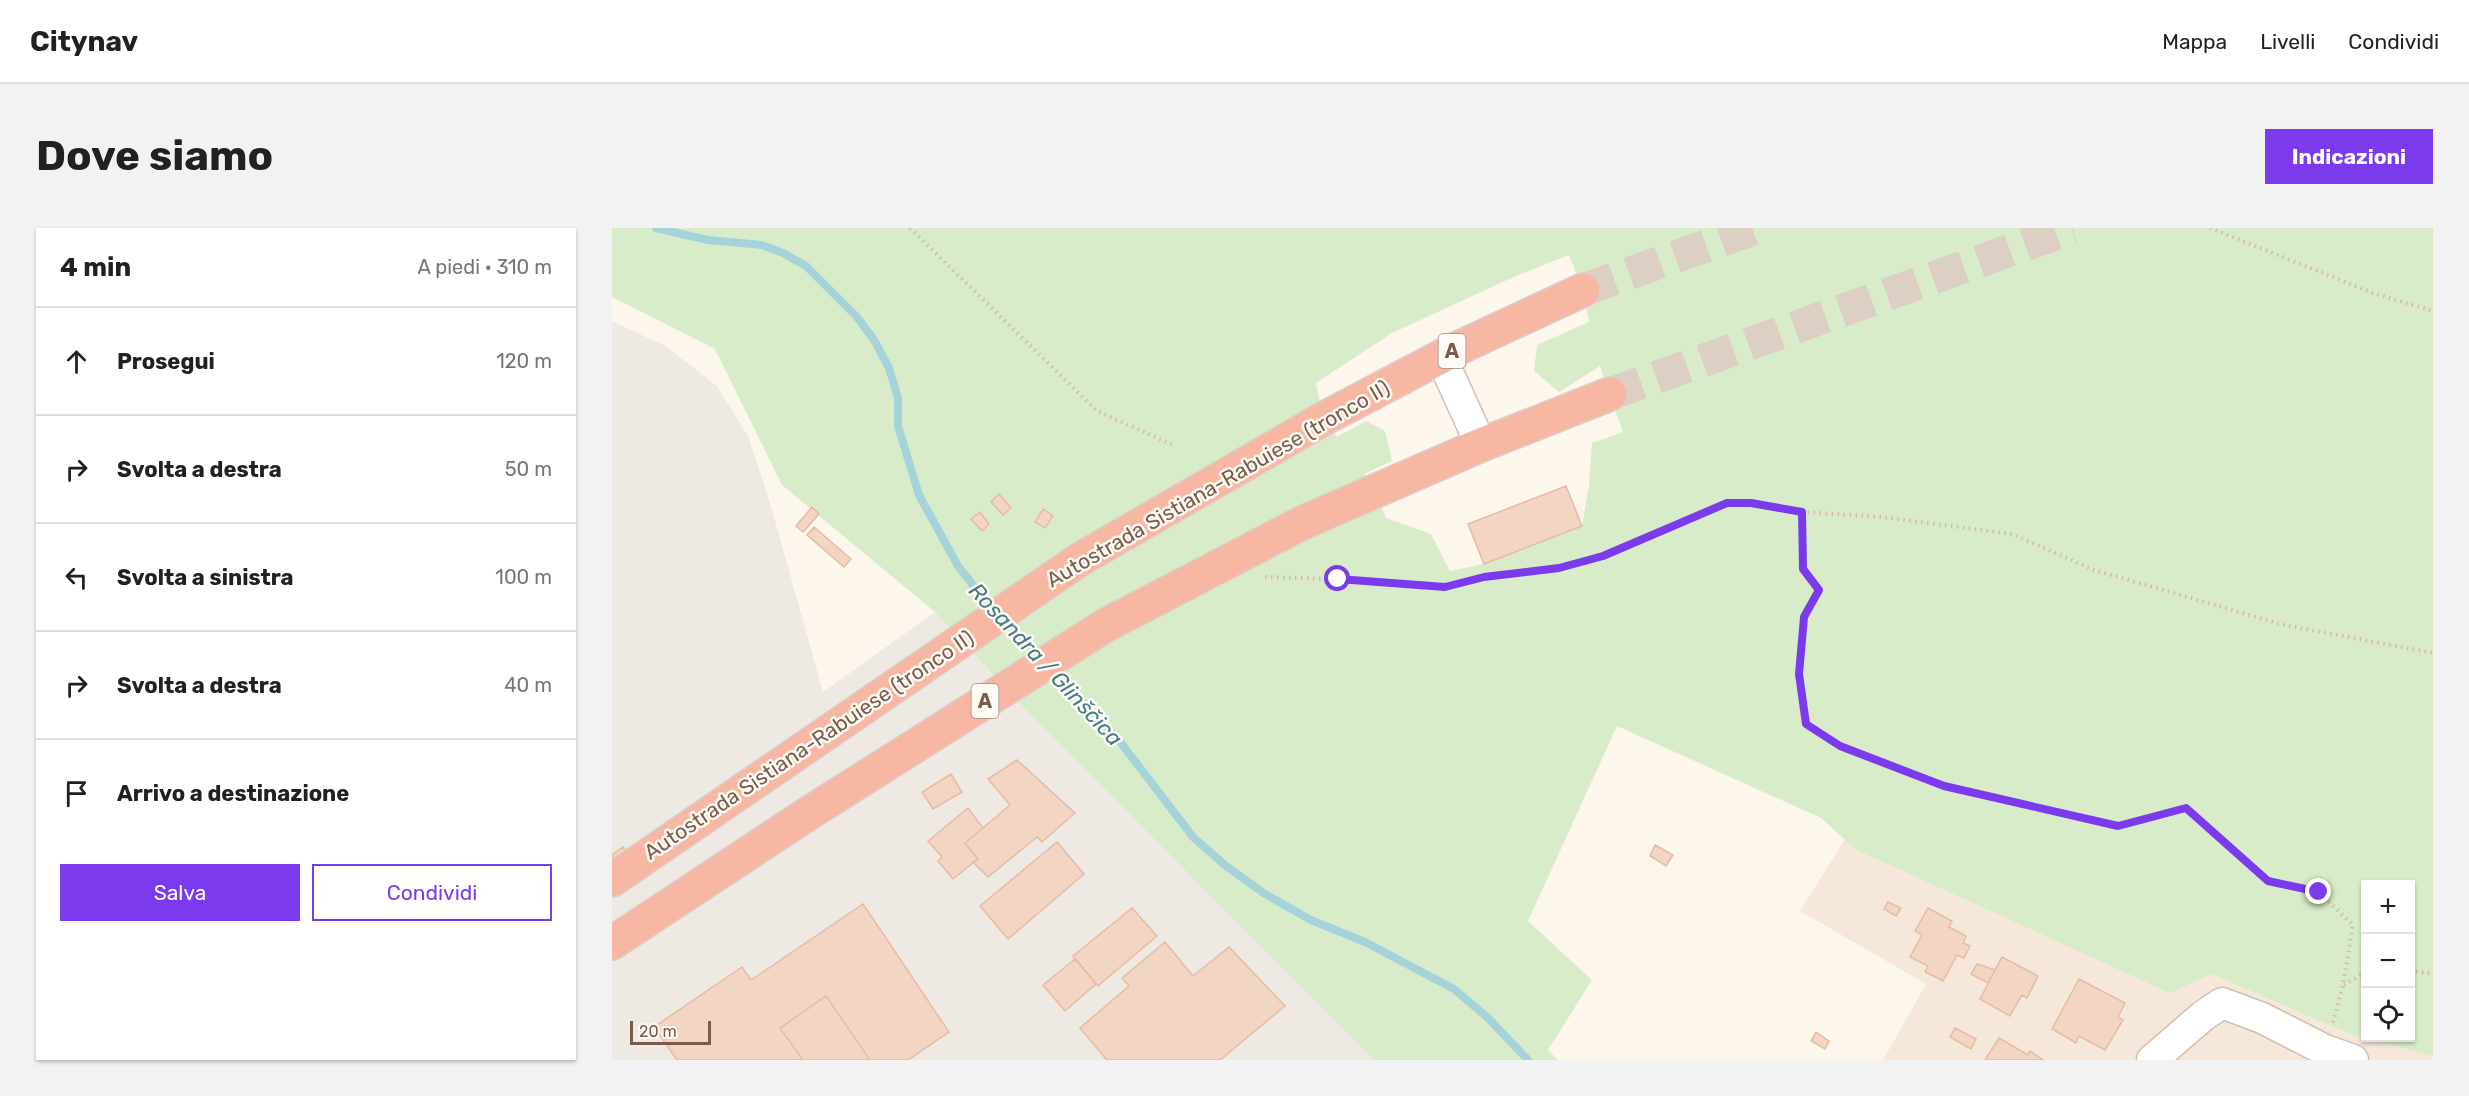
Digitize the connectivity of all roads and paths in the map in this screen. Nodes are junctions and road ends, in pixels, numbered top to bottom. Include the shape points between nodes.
1 (910, 228) edge
2 (2210, 228) edge
3 (1583, 290) tunnel mouth
4 (2433, 311) edge
5 (1441, 357) junction
6 (1610, 394) tunnel mouth
7 (1173, 445) dead end
8 (1481, 445) junction
9 (1802, 512) junction
10 (1256, 576) dead end
11 (2433, 653) edge
12 (612, 880) edge
13 (612, 943) edge
14 (2415, 972) edge
15 (2433, 974) edge
16 (2361, 975) edge
17 (2343, 985) junction
18 (2325, 1050) junction
19 (2152, 1060) edge
20 (2353, 1060) edge

1 - 7 path via 1096,411
2 - 4 path via 2373,293
3 - 5 highway, Autostrada Sistiana-Rabuiese (tronco II) / A
5 - 8 street
5 - 12 highway, Autostrada Sistiana-Rabuiese (tronco II) / A via 1323,419 1079,560
6 - 8 highway, A
8 - 13 highway, A via 1302,523 1106,625
9 - 10 path via 1727,503 1603,556 1559,568 1484,577 1445,587
9 - 11 path via 1882,517 2012,534 2094,570 2273,622
9 - 17 path via 1803,569 1819,590 1804,617 1799,674 1806,724 1840,746 1944,786 2106,824 2118,826 2186,808 2268,881 2319,892 2353,925
14 - 15 path
16 - 17 path
17 - 18 path
18 - 19 street via 2222,1003
18 - 20 street

